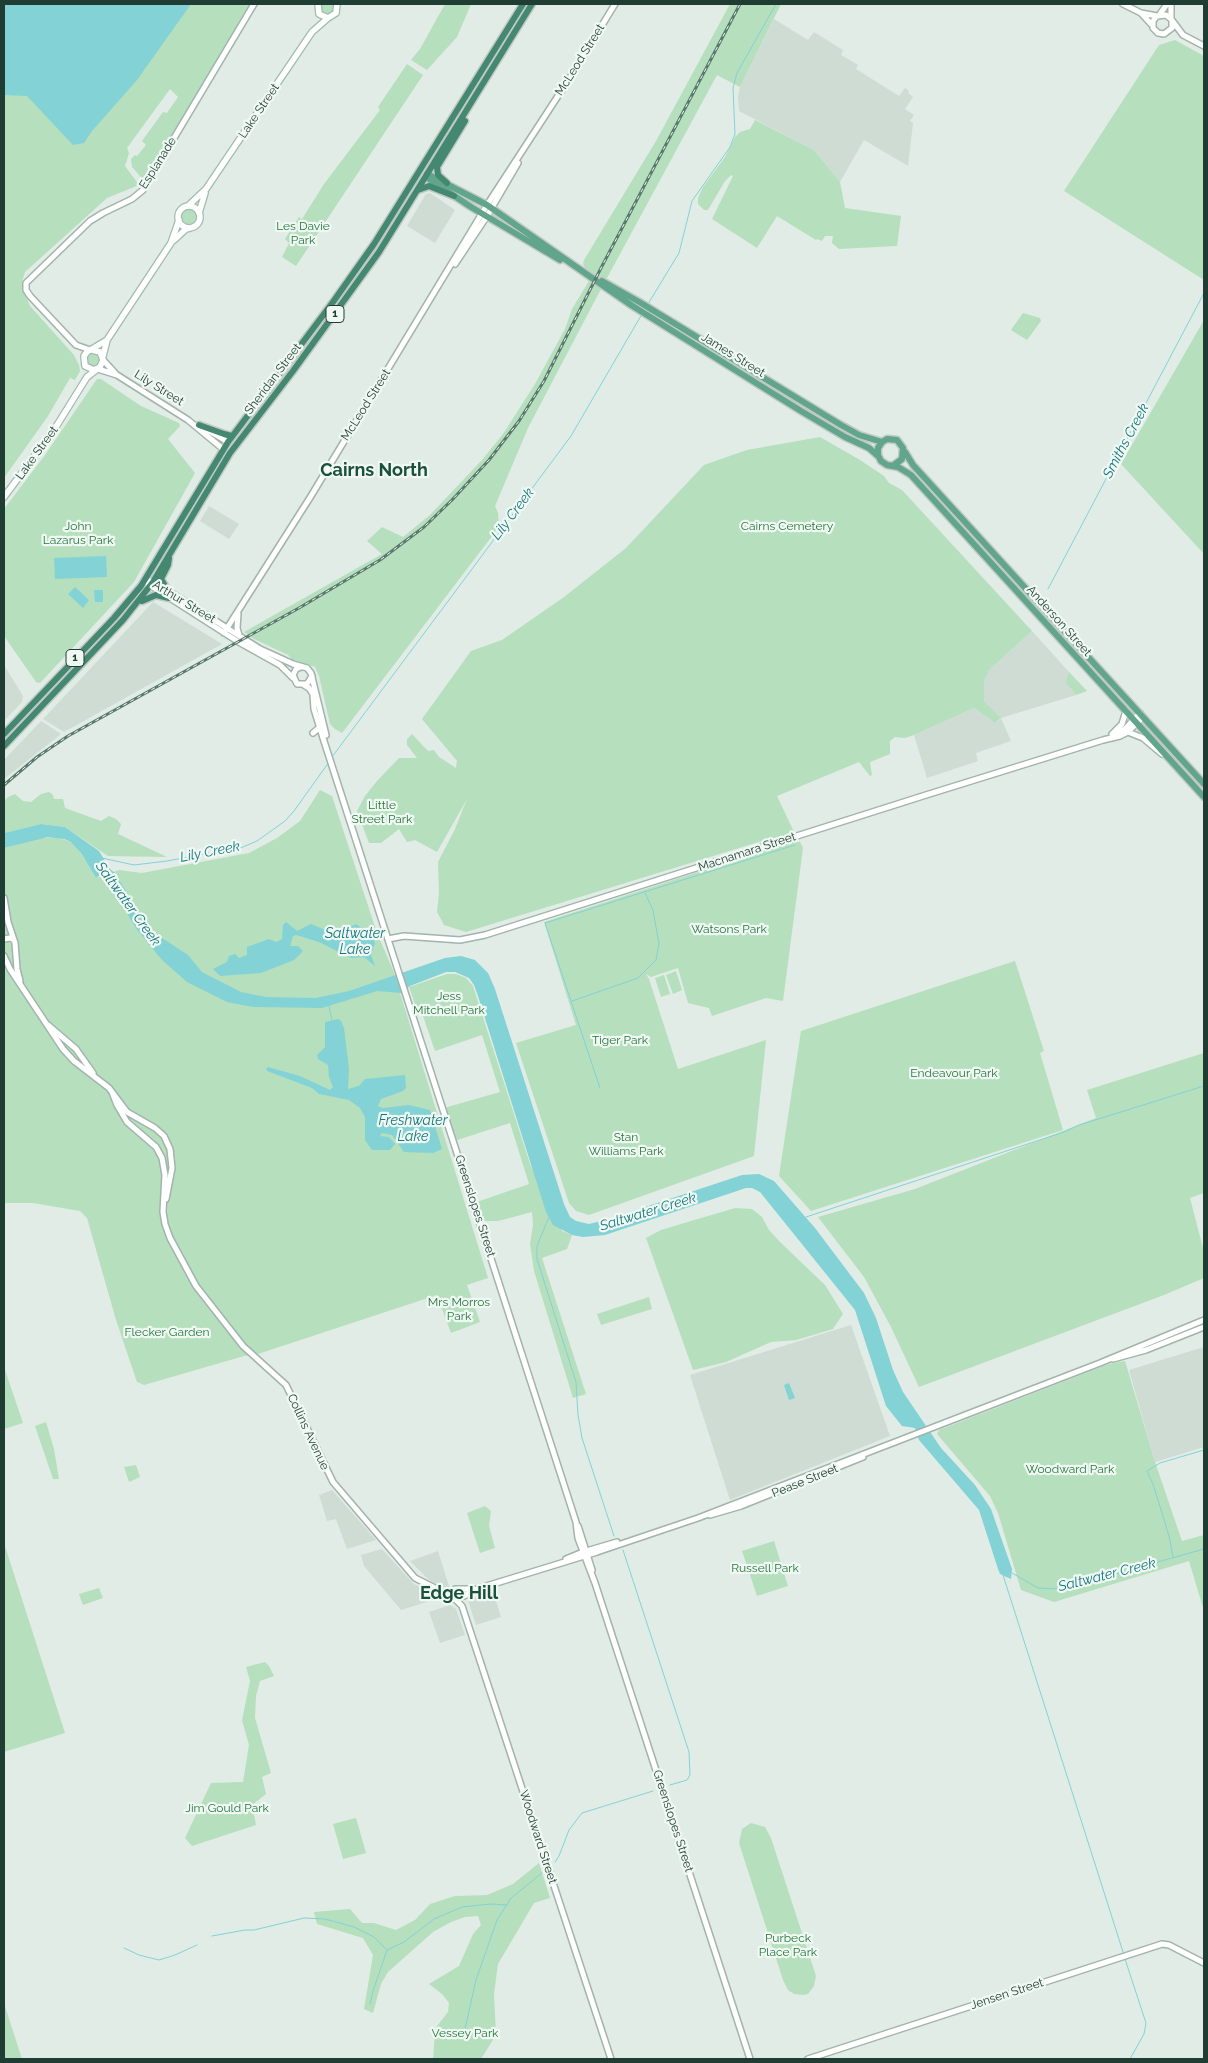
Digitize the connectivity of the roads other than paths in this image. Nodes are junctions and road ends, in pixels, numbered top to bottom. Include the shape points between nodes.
1 (254, 4) edge
2 (337, 4) edge
3 (523, 4) edge
4 (532, 4) edge
5 (615, 4) edge
6 (1123, 4) edge
7 (1169, 4) edge
8 (318, 7) edge
9 (1141, 13) junction
10 (1158, 15) junction
11 (328, 18) junction
12 (1172, 20) junction
13 (1153, 26) junction
14 (312, 32) junction
15 (1167, 33) junction
16 (1183, 35) junction
17 (1204, 46) edge
18 (465, 99) junction
19 (470, 105) junction
20 (420, 171) junction
21 (427, 176) junction
22 (447, 183) junction
23 (206, 189) junction
24 (418, 190) junction
25 (454, 196) junction
26 (188, 206) junction
27 (489, 207) junction
28 (199, 213) junction
29 (484, 215) junction
30 (179, 220) junction
31 (190, 228) junction
32 (171, 243) junction
33 (573, 266) junction
34 (331, 304) junction
35 (338, 309) junction
36 (647, 311) junction
37 (107, 340) junction
38 (76, 344) junction
39 (91, 350) junction
40 (103, 358) junction
41 (84, 362) junction
42 (97, 370) junction
43 (117, 375) junction
44 (84, 382) junction
45 (188, 420) junction
46 (199, 425) junction
47 (232, 436) junction
48 (228, 442) junction
49 (882, 442) junction
50 (236, 446) junction
51 (223, 449) junction
52 (904, 451) junction
53 (230, 453) junction
54 (878, 457) junction
55 (894, 466) junction
56 (4, 497) edge
57 (170, 554) junction
58 (145, 580) junction
59 (152, 585) junction
60 (168, 594) junction
61 (137, 604) junction
62 (238, 614) junction
63 (226, 631) junction
64 (241, 638) junction
65 (302, 667) junction
66 (312, 676) junction
67 (294, 678) junction
68 (304, 685) junction
69 (317, 699) junction
70 (1126, 711) junction
71 (1142, 715) junction
72 (1136, 721) junction
73 (320, 728) junction
74 (1128, 732) junction
75 (313, 733) dead end
76 (4, 734) edge
77 (1110, 736) junction
78 (1102, 740) junction
79 (4, 746) edge
80 (327, 748) junction
81 (1169, 759) junction
82 (1204, 784) edge
83 (1204, 797) edge
84 (4, 898) edge
85 (5, 908) edge
86 (4, 924) edge
87 (4, 939) edge
88 (388, 939) junction
89 (14, 940) junction
90 (4, 956) edge
91 (16, 962) junction
92 (8, 966) junction
93 (24, 990) junction
94 (43, 1020) junction
95 (98, 1079) junction
96 (112, 1092) junction
97 (165, 1175) junction
98 (172, 1175) junction
99 (163, 1209) junction
100 (1204, 1320) edge
101 (1204, 1327) edge
102 (1100, 1363) junction
103 (586, 1553) junction
104 (480, 1588) junction
105 (454, 1590) junction
106 (463, 1590) junction
107 (440, 1592) junction
108 (464, 1597) junction
109 (455, 1599) junction
110 (465, 1615) junction
111 (1204, 1963) edge
112 (611, 2059) edge
113 (750, 2059) edge
114 (808, 2059) edge

1 - 38 street, Esplanade via 143,190 90,221 29,280 26,288 30,296
2 - 11 main road, Lake Street via 336,13
3 - 18 highway, Sheridan Street / 1
4 - 19 highway, Sheridan Street / 1
5 - 27 street, McLeod Street
6 - 9 street
7 - 10 street
7 - 12 street
8 - 11 main road via 322,16
8 - 14 main road, Lake Street
9 - 10 street
9 - 13 street
10 - 12 street via 1166,14
10 - 13 street
11 - 14 main road, Lake Street
12 - 15 street via 1172,28
12 - 16 street
13 - 15 street via 1158,33
14 - 23 main road, Lake Street
15 - 16 street
16 - 17 street
18 - 19 highway
18 - 20 highway, Sheridan Street / 1
19 - 21 highway, Sheridan Street / 1
19 - 22 highway via 468,116 438,167 438,175
20 - 21 highway
20 - 34 highway, Sheridan Street / 1
21 - 22 main road, James Street
21 - 24 highway, Sheridan Street / 1
21 - 25 main road, James Street
22 - 27 main road, James Street
23 - 26 main road, Lake Street
23 - 28 main road, Lake Street
24 - 25 highway via 430,186
24 - 35 highway, Sheridan Street / 1
25 - 29 main road, James Street
26 - 28 main road
26 - 30 main road via 181,210
27 - 29 street, McLeod Street
27 - 33 main road, James Street
28 - 31 main road via 198,222
29 - 33 main road, James Street
29 - 62 street, McLeod Street
30 - 31 main road
30 - 32 main road
31 - 32 main road
32 - 37 main road
33 - 36 main road, James Street
34 - 35 highway
34 - 47 highway, Sheridan Street / 1
35 - 50 highway, Sheridan Street / 1
36 - 49 main road, James Street via 841,425
36 - 54 main road, James Street via 800,411 869,448
37 - 39 main road
37 - 40 main road
38 - 39 street
38 - 41 street
39 - 40 main road via 99,352
39 - 41 main road via 85,354
40 - 42 main road
40 - 43 street, Lily Street
41 - 42 main road via 90,370
41 - 44 main road, Lake Street
42 - 43 street, Lily Street
42 - 44 main road, Lake Street
43 - 45 street, Lily Street
44 - 56 main road, Lake Street via 51,434
45 - 46 street, Lily Street
45 - 51 street, Lily Street
46 - 47 highway
46 - 48 street, Lily Street
47 - 48 highway, Sheridan Street / 1
48 - 50 highway, Lily Street
48 - 51 highway, Sheridan Street / 1
49 - 52 main road via 896,440
49 - 54 main road
50 - 53 highway, Sheridan Street / 1
51 - 53 highway, Lily Street
51 - 58 highway, Sheridan Street / 1
52 - 55 main road via 902,459
52 - 71 main road, Anderson Street via 913,465
53 - 57 highway, Sheridan Street / 1
54 - 55 main road via 884,464
55 - 70 main road, Anderson Street via 913,477
57 - 59 highway, Sheridan Street / 1
57 - 60 highway via 161,579
58 - 59 street, Arthur Street
58 - 76 highway, Sheridan Street / 1 via 125,606
59 - 60 street, Arthur Street
59 - 61 highway, Sheridan Street / 1
60 - 61 highway via 156,595
60 - 63 street, Arthur Street
61 - 79 highway, Sheridan Street / 1
62 - 63 street, McLeod Street
62 - 64 street via 237,628
63 - 64 street, Arthur Street
63 - 67 street, Arthur Street via 280,665
64 - 65 street, Arthur Street
65 - 66 street via 307,668
65 - 67 street via 296,669
66 - 68 street
66 - 69 street, Greenslopes Street
67 - 68 street via 297,684
68 - 73 street, Greenslopes Street via 312,692
69 - 73 street
69 - 80 street, Greenslopes Street
70 - 72 main road, Anderson Street
70 - 77 street via 1121,726
71 - 72 street, Macnamara Street
71 - 82 main road, Anderson Street
72 - 74 street, Macnamara Street
72 - 77 street, Macnamara Street
72 - 81 main road, Anderson Street
73 - 75 street
73 - 80 street, Greenslopes Street
74 - 78 street, Macnamara Street
74 - 81 street via 1143,738
77 - 78 street, Macnamara Street
78 - 88 street, Macnamara Street via 485,935 460,940 412,936
80 - 88 street, Greenslopes Street
81 - 83 main road, Anderson Street
84 - 85 street, Collins Avenue
85 - 86 street, Collins Avenue
85 - 89 street, Collins Avenue
87 - 89 street
88 - 103 street, Greenslopes Street
89 - 91 street, Collins Avenue
90 - 92 street, Collins Avenue
91 - 92 street via 12,967
91 - 93 street, Collins Avenue
92 - 93 street, Collins Avenue
93 - 94 street, Collins Avenue
94 - 95 street, Collins Avenue via 76,1049
94 - 95 street, Collins Avenue via 69,1056
95 - 96 street, Collins Avenue
96 - 97 street, Collins Avenue via 127,1122 156,1147
96 - 98 street, Collins Avenue via 128,1112 164,1136 171,1154
97 - 98 street
97 - 99 street, Collins Avenue
98 - 99 street, Collins Avenue
99 - 107 street, Collins Avenue via 170,1238 196,1286 243,1346 286,1385 333,1482 415,1578
100 - 102 street, Pease Street
101 - 102 street, Pease Street via 1146,1350
102 - 103 street, Pease Street via 909,1436 725,1512
103 - 104 street, Pease Street
103 - 113 street, Greenslopes Street
104 - 106 street, Pease Street
104 - 108 street, Pease Street
105 - 106 street, Pease Street
105 - 107 street
105 - 109 street
106 - 108 street, Woodward Street
107 - 109 street, Collins Avenue
108 - 109 street, Pease Street
108 - 110 street, Woodward Street
109 - 110 street, Woodward Street
110 - 112 street, Woodward Street
111 - 114 street, Jensen Street via 1165,1944

